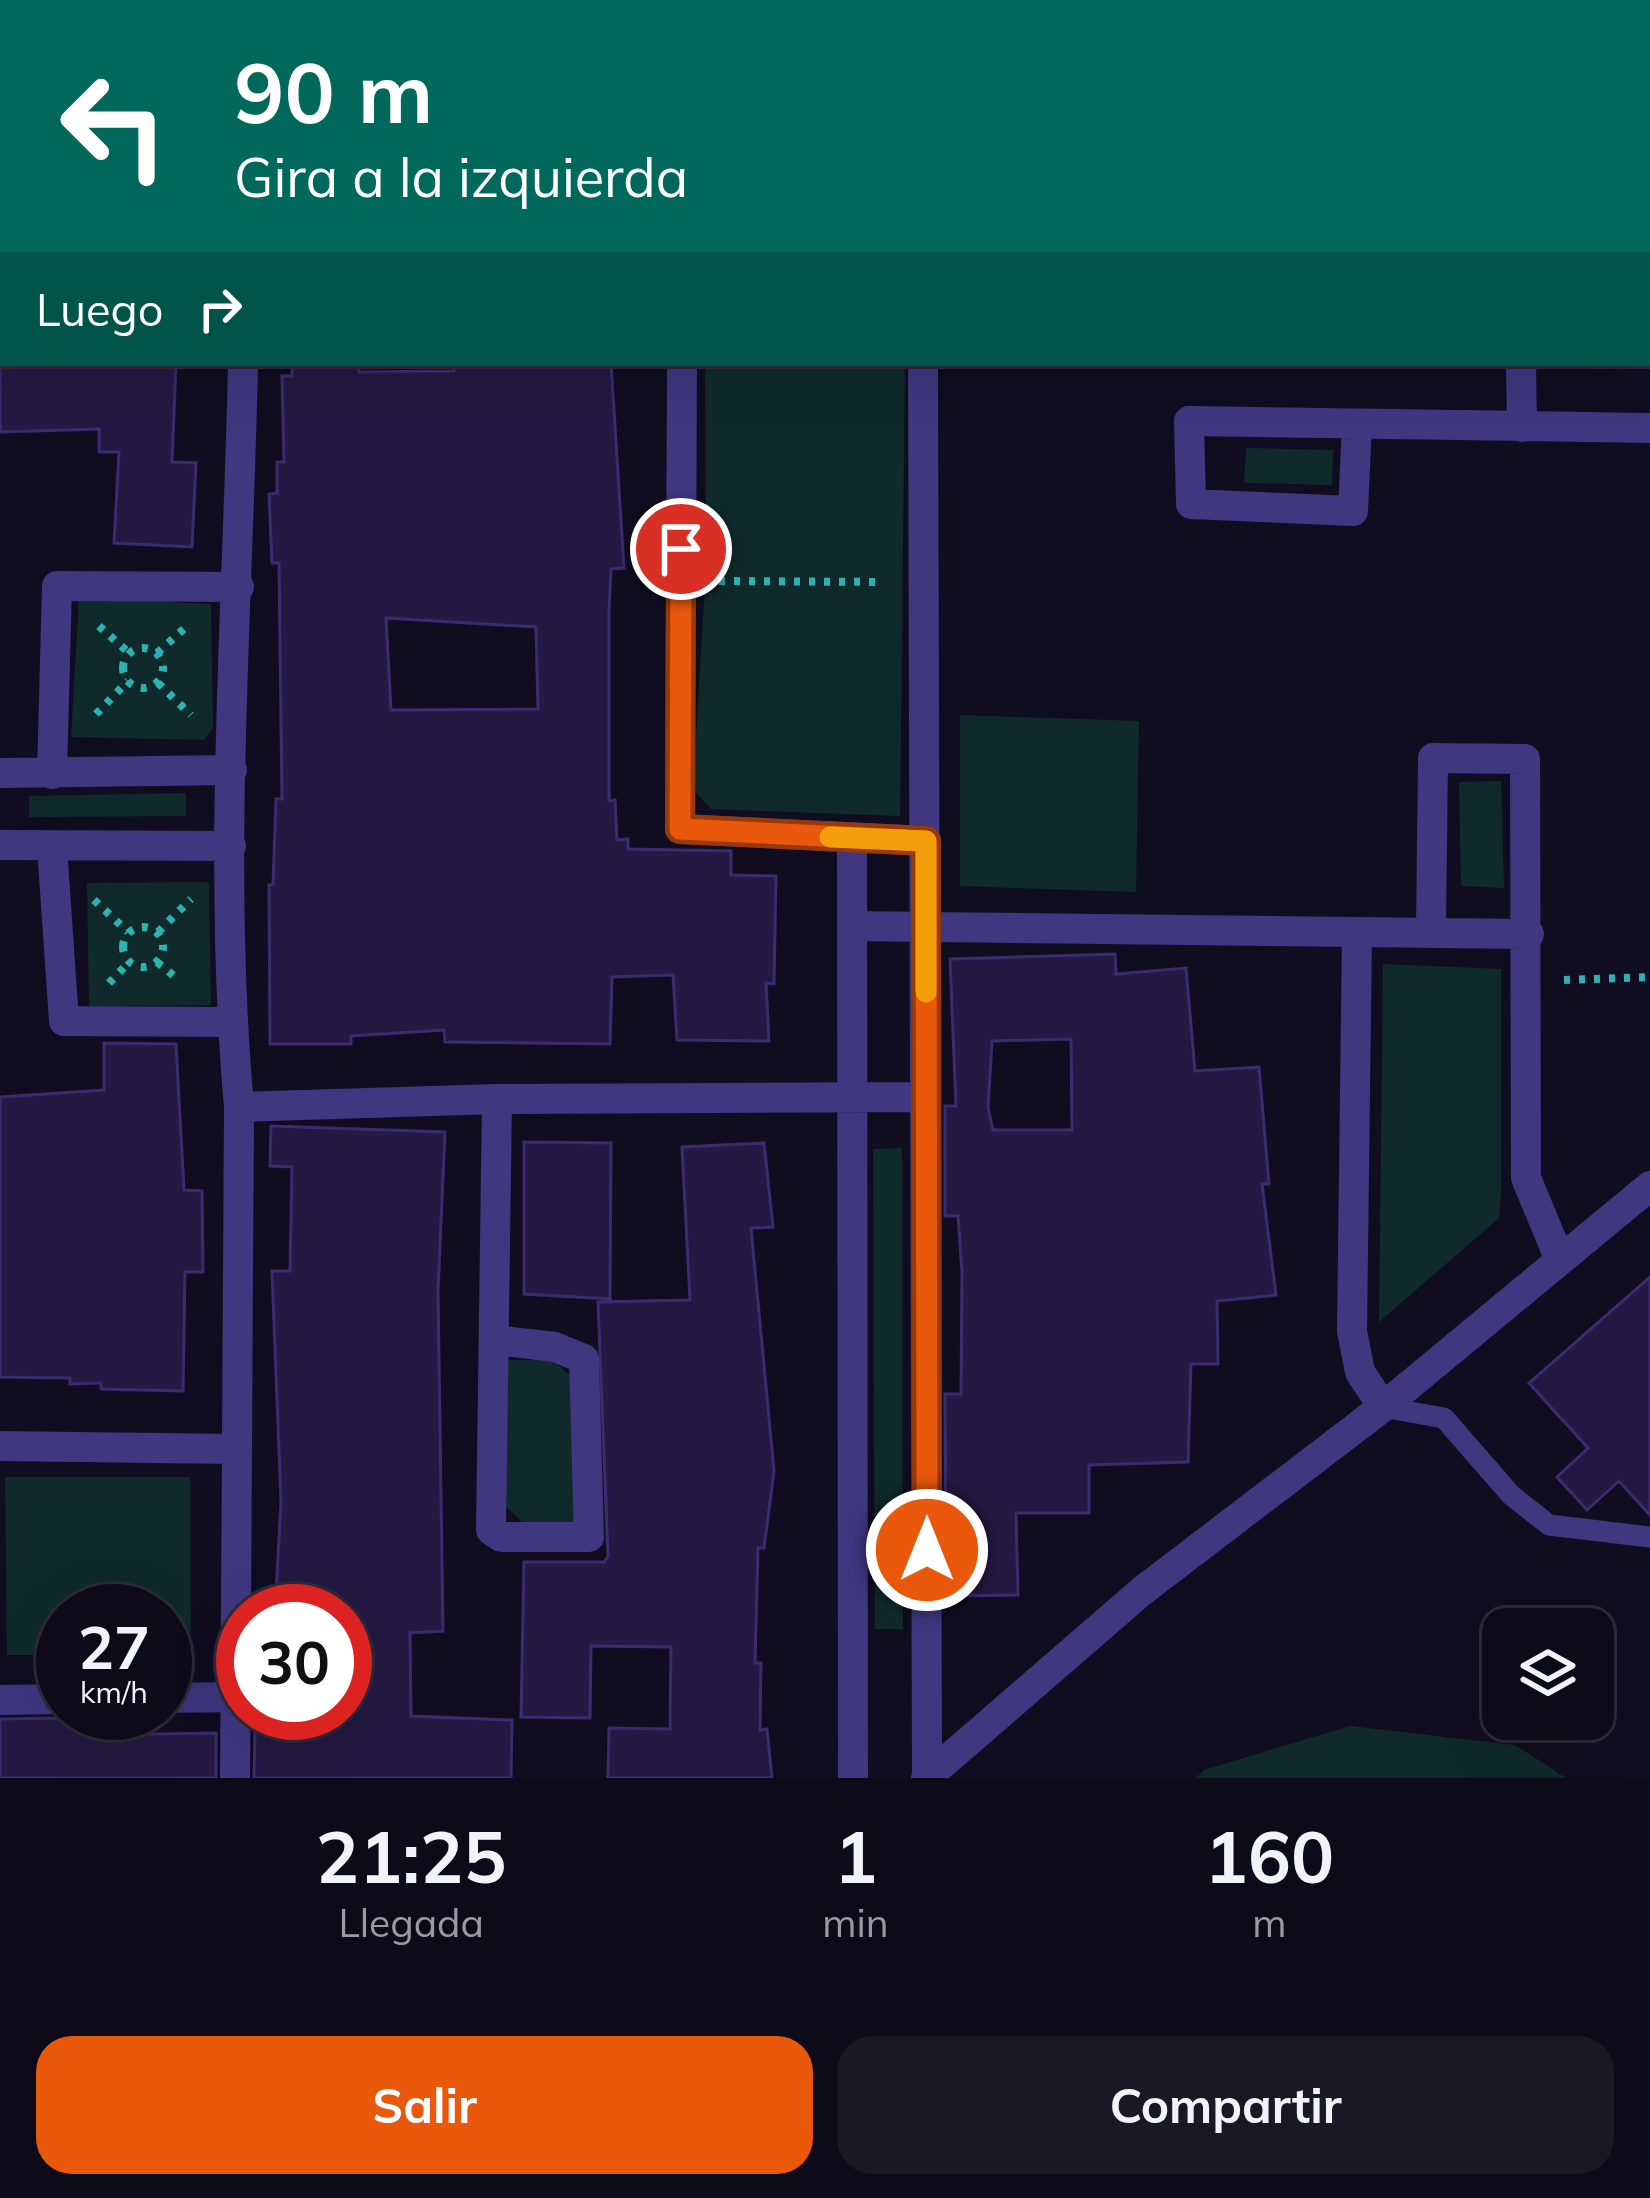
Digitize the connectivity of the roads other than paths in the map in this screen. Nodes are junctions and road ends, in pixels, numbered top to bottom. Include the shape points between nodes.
1 (243, 366) edge
2 (682, 366) edge
3 (923, 366) edge
4 (1521, 366) edge
5 (1357, 424) junction
6 (1522, 427) junction
7 (1650, 428) edge
8 (239, 587) junction
9 (232, 770) junction
10 (0, 773) edge
11 (52, 774) junction
12 (852, 837) junction
13 (926, 841) junction
14 (0, 845) edge
15 (52, 847) junction
16 (230, 847) junction
17 (852, 926) junction
18 (927, 926) junction
19 (1431, 930) junction
20 (1357, 934) junction
21 (1529, 934) junction
22 (231, 1022) junction
23 (850, 1094) junction
24 (926, 1096) junction
25 (497, 1099) junction
26 (239, 1107) junction
27 (1650, 1186) edge
28 (1560, 1259) junction
29 (494, 1340) junction
30 (1383, 1407) junction
31 (0, 1446) edge
32 (234, 1449) junction
33 (1650, 1537) edge
34 (236, 1584) edge
35 (36, 1699) edge
36 (0, 1700) edge
37 (236, 1740) edge
38 (927, 1777) edge
39 (236, 1778) edge
40 (853, 1778) edge

1 - 8 street
2 - 12 street via 680,829
3 - 13 street
4 - 6 street
5 - 5 street via 1353,511 1190,503 1189,421
5 - 6 street
6 - 7 street
8 - 9 street
8 - 11 street via 57,586
9 - 11 street
9 - 16 street
10 - 11 street
12 - 13 street
12 - 17 street
13 - 18 street
14 - 15 street
15 - 16 street
15 - 22 street via 64,1021
16 - 22 street
17 - 18 street
17 - 23 street
18 - 20 street
18 - 24 street
19 - 20 street
19 - 21 street
19 - 21 street via 1432,758 1525,758
20 - 30 street via 1352,1330 1360,1372
21 - 28 street via 1526,1178
22 - 26 street
23 - 24 street
23 - 25 street
23 - 40 street
24 - 38 street
25 - 26 street
25 - 29 street
26 - 32 street
27 - 28 street
28 - 30 street
29 - 29 street via 491,1530 501,1537 589,1537 584,1359
30 - 33 lane via 1444,1418 1511,1495 1550,1525
30 - 38 street via 1142,1591
31 - 32 street
32 - 34 street
35 - 36 street
37 - 39 street

